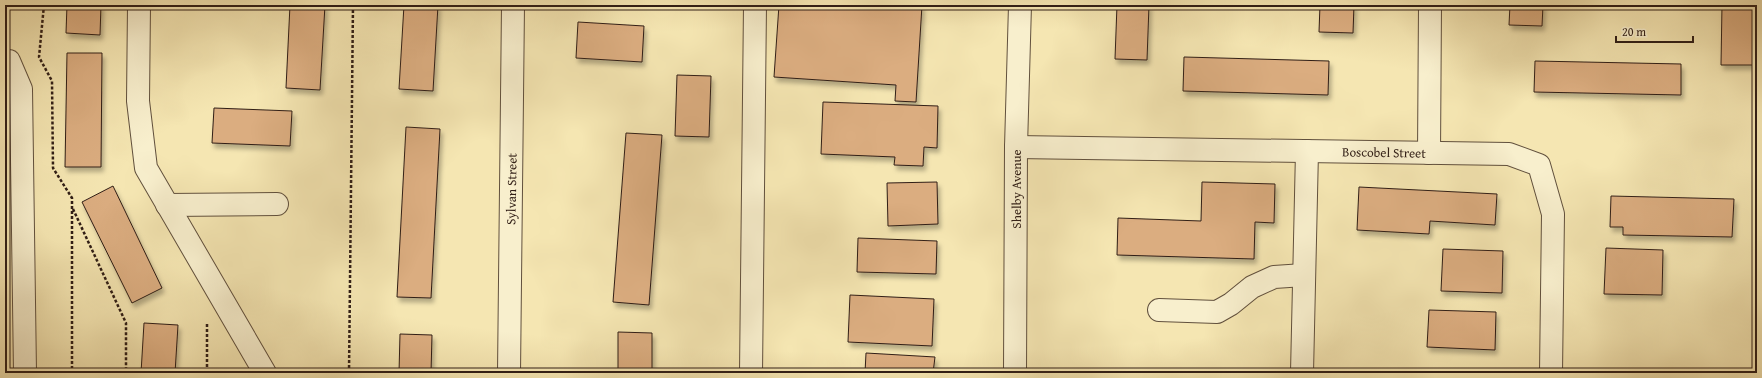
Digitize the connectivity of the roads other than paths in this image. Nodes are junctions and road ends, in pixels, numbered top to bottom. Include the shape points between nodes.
1 (139, 5) edge
2 (513, 5) edge
3 (755, 5) edge
4 (1020, 5) edge
5 (1430, 5) edge
6 (5, 61) edge
7 (1016, 147) junction
8 (1307, 151) junction
9 (1429, 153) junction
10 (278, 204) dead end
11 (167, 205) junction
12 (1304, 275) junction
13 (1159, 310) dead end
14 (25, 373) edge
15 (266, 373) edge
16 (508, 373) edge
17 (751, 373) edge
18 (1015, 373) edge
19 (1302, 373) edge
20 (1551, 373) edge

1 - 11 street via 138,101 146,168
2 - 16 street, Sylvan Street
3 - 17 street
4 - 7 street, Shelby Avenue
5 - 9 street
6 - 14 street via 9,61 21,89
7 - 8 street, Boscobel Street
7 - 18 street, Shelby Avenue
8 - 9 street, Boscobel Street
8 - 12 street
9 - 20 street, Boscobel Street via 1509,154 1539,165 1553,214
10 - 11 street
11 - 15 street
12 - 13 street via 1274,277 1252,287 1217,312
12 - 19 street

